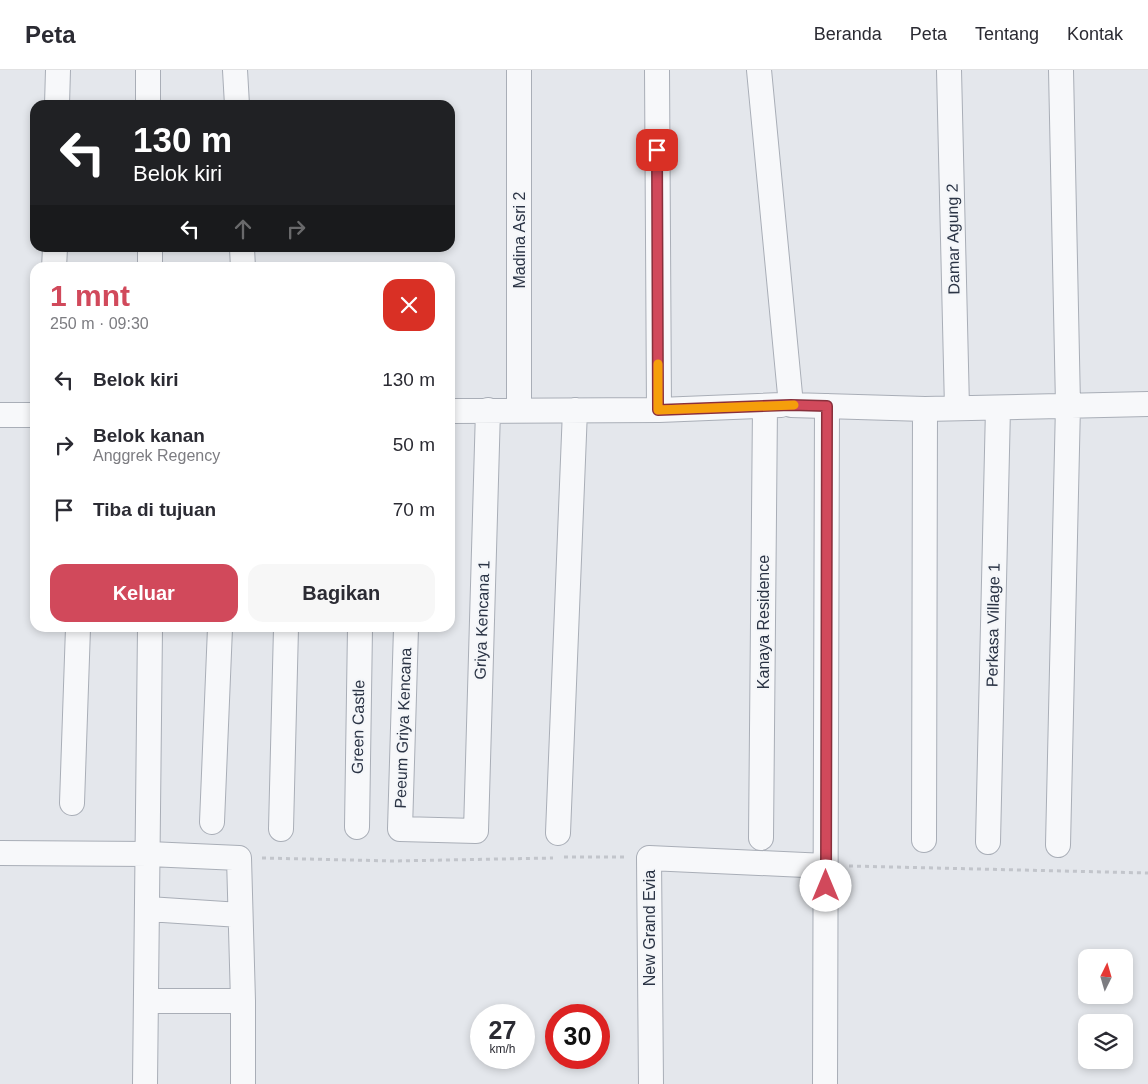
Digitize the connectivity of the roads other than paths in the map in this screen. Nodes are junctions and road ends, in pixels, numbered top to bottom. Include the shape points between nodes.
1 (58, 70) edge
2 (148, 70) edge
3 (236, 70) edge
4 (519, 70) edge
5 (657, 70) edge
6 (759, 70) edge
7 (950, 70) edge
8 (1060, 70) edge
9 (57, 100) edge
10 (148, 100) edge
11 (237, 100) edge
12 (1148, 404) edge
13 (791, 405) junction
14 (1068, 405) junction
15 (765, 406) junction
16 (827, 406) junction
17 (957, 408) junction
18 (998, 408) junction
19 (925, 409) junction
20 (488, 410) junction
21 (519, 410) junction
22 (575, 410) junction
23 (658, 410) junction
24 (455, 411) edge
25 (0, 415) edge
26 (30, 415) edge
27 (78, 632) edge
28 (150, 632) edge
29 (220, 632) edge
30 (286, 632) edge
31 (360, 632) edge
32 (406, 632) edge
33 (72, 803) dead end
34 (212, 822) dead end
35 (357, 827) dead end
36 (281, 829) dead end
37 (400, 829) joint
38 (558, 833) dead end
39 (761, 838) dead end
40 (924, 840) dead end
41 (988, 842) dead end
42 (1058, 845) dead end
43 (0, 853) edge
44 (149, 854) junction
45 (826, 866) junction
46 (148, 909) junction
47 (240, 914) junction
48 (147, 1001) junction
49 (243, 1001) junction
50 (145, 1084) edge
51 (243, 1084) edge
52 (651, 1084) edge
53 (826, 1084) edge

1 - 9 street
2 - 10 street
3 - 11 street
4 - 21 street, Madina Asri 2
5 - 23 street
6 - 13 street
7 - 17 street, Damar Agung 2
8 - 14 street
12 - 14 street
13 - 15 street
13 - 16 street
14 - 18 street
14 - 42 street
15 - 23 street
15 - 39 street, Kanaya Residence
16 - 19 street
16 - 45 street
17 - 18 street
17 - 19 street
18 - 41 street, Perkasa Village 1
19 - 40 street
20 - 21 street
20 - 24 street
20 - 37 street, Griya Kencana 1 via 476,831
21 - 22 street
22 - 23 street
22 - 38 street
25 - 26 street
27 - 33 street
28 - 44 street
29 - 34 street
30 - 36 street
31 - 35 street, Green Castle
32 - 37 street, Peeum Griya Kencana
43 - 44 street
44 - 46 street
44 - 47 street via 239,858
45 - 52 street, New Grand Evia via 649,858
45 - 53 street
46 - 47 street
46 - 48 street
47 - 49 street
48 - 49 street
48 - 50 street
49 - 51 street

